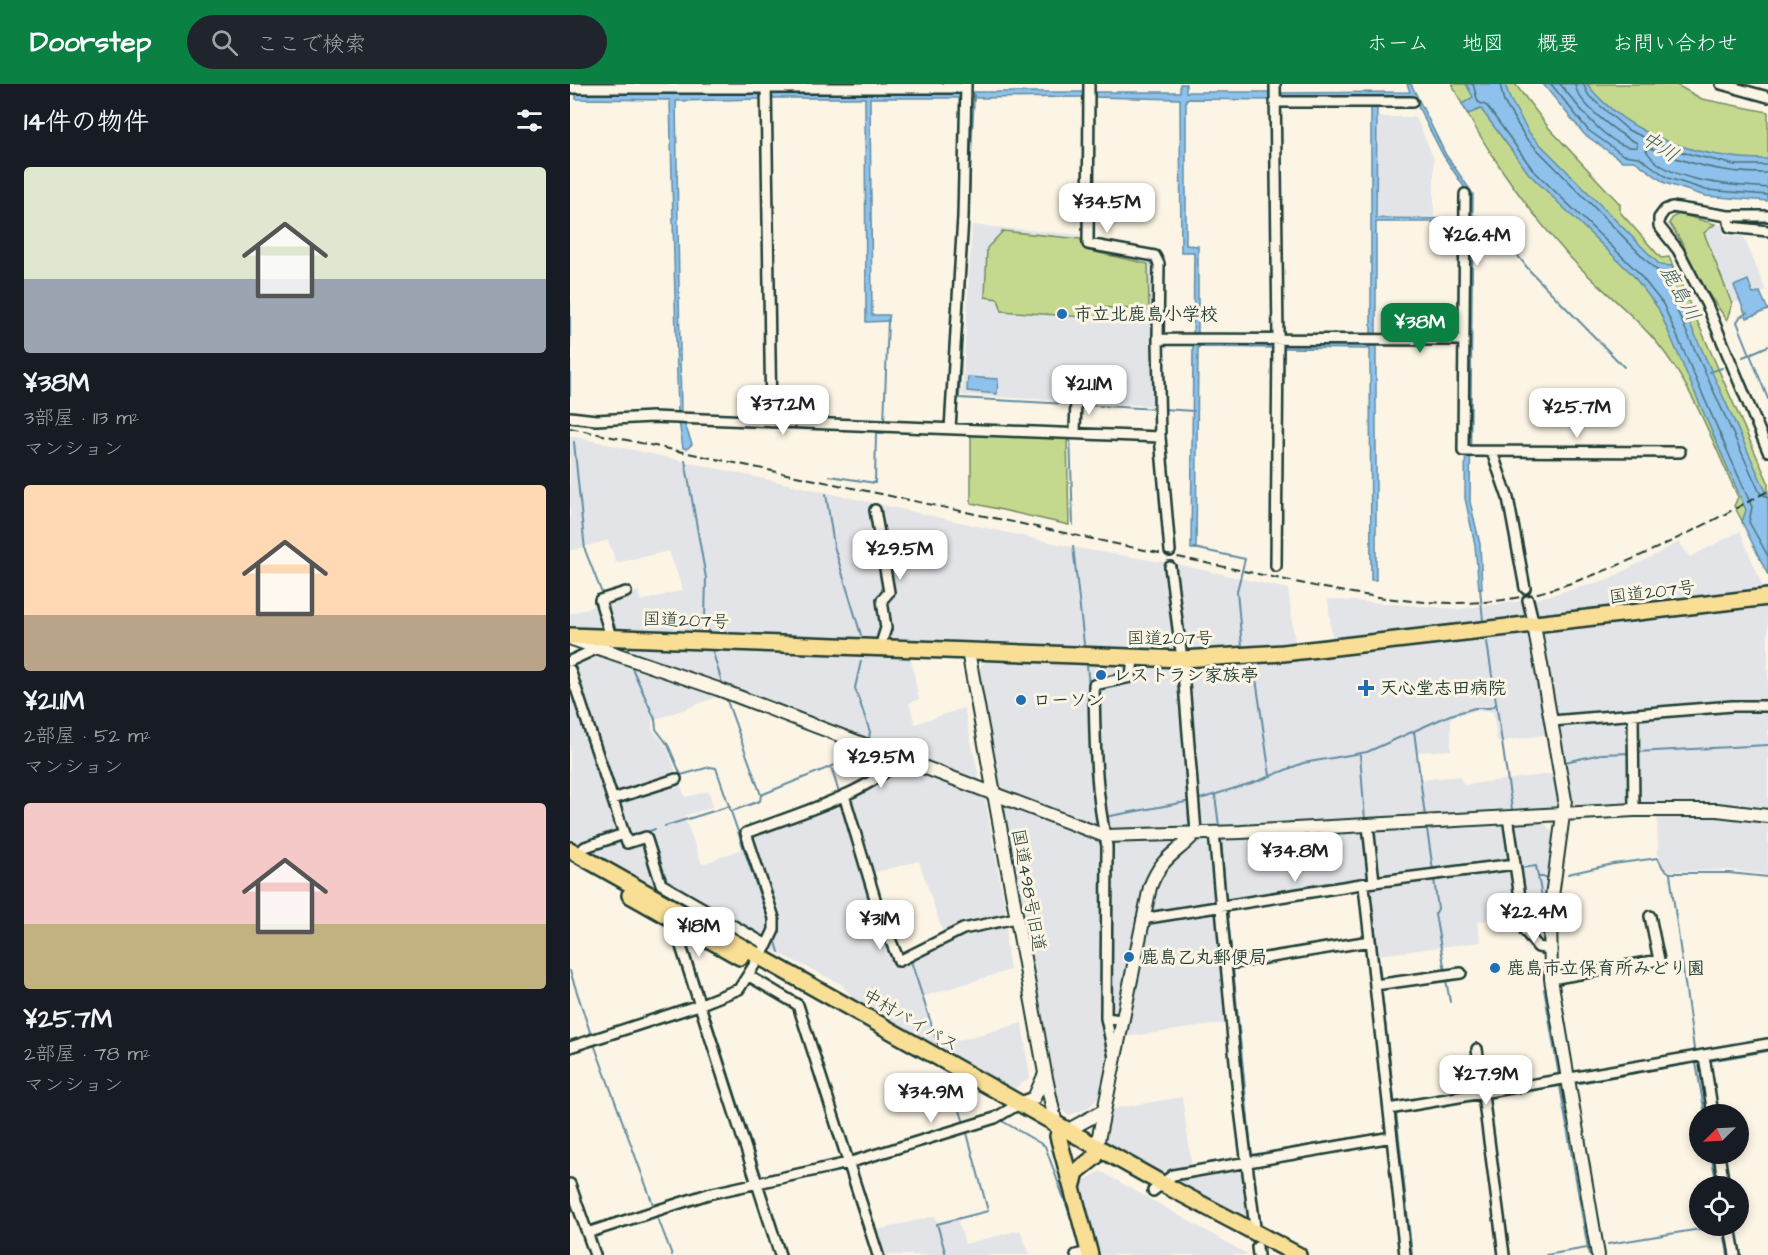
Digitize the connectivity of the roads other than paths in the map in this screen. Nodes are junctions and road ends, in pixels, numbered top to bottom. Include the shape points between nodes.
1 (1089, 84) edge
2 (1275, 84) edge
3 (1721, 84) edge
4 (766, 86) edge
5 (966, 86) edge
6 (570, 88) edge
7 (1768, 97) edge
8 (1275, 102) junction
9 (1412, 102) dead end
10 (1465, 194) dead end
11 (1728, 216) junction
12 (1768, 216) edge
13 (1768, 231) edge
14 (1158, 339) junction
15 (1278, 339) junction
16 (1463, 340) junction
17 (1076, 398) dead end
18 (570, 417) edge
19 (771, 422) junction
20 (950, 429) junction
21 (1071, 433) junction
22 (1160, 437) junction
23 (1768, 451) edge
24 (1492, 452) junction
25 (1680, 452) dead end
26 (875, 510) dead end
27 (1170, 551) dead end
28 (1276, 566) dead end
29 (1170, 567) dead end
30 (1525, 588) dead end
31 (626, 592) dead end
32 (1528, 600) dead end
33 (1767, 600) edge
34 (1534, 625) junction
35 (570, 637) edge
36 (611, 637) junction
37 (879, 647) junction
38 (598, 648) junction
39 (968, 651) junction
40 (1133, 659) junction
41 (1182, 659) junction
42 (570, 661) edge
43 (570, 670) edge
44 (1768, 706) edge
45 (1633, 714) junction
46 (1552, 722) junction
47 (899, 759) junction
48 (676, 779) dead end
49 (993, 794) junction
50 (840, 797) junction
51 (613, 799) junction
52 (1634, 810) junction
53 (1563, 814) junction
54 (1768, 816) edge
55 (1508, 817) junction
56 (1368, 825) junction
57 (1197, 832) junction
58 (1214, 832) junction
59 (624, 834) junction
60 (1167, 834) junction
61 (1105, 836) junction
62 (1171, 853) junction
63 (573, 855) edge
64 (1515, 864) junction
65 (1374, 882) junction
66 (1364, 886) junction
67 (661, 892) junction
68 (1225, 907) junction
69 (1650, 916) dead end
70 (680, 918) junction
71 (1016, 918) junction
72 (1142, 919) junction
73 (1370, 941) junction
74 (1549, 949) junction
75 (758, 960) junction
76 (1235, 963) dead end
77 (1461, 973) dead end
78 (1551, 979) junction
79 (1375, 985) junction
80 (700, 1003) junction
81 (1106, 1018) junction
82 (1121, 1020) junction
83 (1768, 1044) edge
84 (570, 1047) edge
85 (1477, 1049) dead end
86 (1114, 1057) junction
87 (1705, 1060) junction
88 (1045, 1073) junction
89 (1568, 1079) junction
90 (1483, 1093) junction
91 (1712, 1104) edge
92 (1014, 1106) junction
93 (1394, 1108) junction
94 (1103, 1111) junction
95 (1060, 1130) junction
96 (1392, 1137) junction
97 (1095, 1152) junction
98 (847, 1160) junction
99 (1252, 1161) junction
100 (762, 1183) junction
101 (570, 1184) edge
102 (1157, 1187) junction
103 (1072, 1188) junction
104 (587, 1233) junction
105 (1732, 1236) edge
106 (1257, 1246) edge
107 (1085, 1254) edge
108 (595, 1255) edge
109 (780, 1255) edge
110 (878, 1255) edge
111 (1274, 1255) edge
112 (1298, 1255) edge
113 (1405, 1255) edge
114 (1504, 1255) edge
115 (1598, 1255) edge
116 (1735, 1255) edge

1 - 14 street via 1088,244 1155,256 1159,264
2 - 8 street
3 - 7 street
4 - 5 street
4 - 6 street
4 - 19 street
5 - 20 street via 963,217
8 - 9 street
8 - 15 street
10 - 16 street
11 - 12 street
11 - 13 street via 1730,227
11 - 23 street via 1672,207 1659,218 1659,226 1678,250 1707,305
14 - 15 street
14 - 22 street
15 - 16 street
15 - 28 street
16 - 24 street via 1463,451
17 - 21 street
18 - 19 street
19 - 20 street
20 - 21 street
21 - 22 street
22 - 27 street
24 - 25 street
24 - 30 street via 1508,498
26 - 37 street via 889,592 882,600 886,628
29 - 41 street
31 - 36 street via 600,600
32 - 34 street
33 - 34 highway, 国道207号
34 - 41 highway, 国道207号 via 1283,653
34 - 46 street
35 - 36 highway, 国道207号
35 - 38 street
36 - 37 highway, 国道207号
37 - 39 highway, 国道207号
38 - 42 street
38 - 47 street via 718,689
39 - 40 highway, 国道207号
39 - 49 street, 国道498号旧道
40 - 41 highway, 国道207号
40 - 61 street via 1131,677 1094,685 1096,778
41 - 57 street
43 - 51 street
44 - 45 street
45 - 46 street
45 - 52 street
46 - 53 street via 1565,800
47 - 49 street
47 - 50 street via 885,772
48 - 51 street
49 - 61 street
49 - 71 street, 国道498号旧道
50 - 71 street via 899,961 963,929
50 - 75 street via 746,833 774,918 774,930
51 - 59 street
52 - 53 street
52 - 54 street via 1717,810
53 - 55 street
53 - 74 street via 1553,880
55 - 56 street
55 - 64 street
56 - 58 street
56 - 65 street
57 - 58 street
57 - 60 street
57 - 62 street
58 - 68 street
59 - 63 street
59 - 67 street via 627,843 646,837
60 - 61 street
60 - 62 street
61 - 81 street
62 - 72 street via 1156,873
63 - 67 highway, 中村バイパス
63 - 70 highway, 中村バイパス
64 - 65 street
64 - 74 street via 1525,931 1538,947
65 - 66 street
66 - 68 street
66 - 73 street
67 - 70 highway, 中村バイパス
67 - 75 street
68 - 72 street
68 - 99 street via 1238,1094
69 - 78 street via 1659,960
70 - 75 highway, 中村バイパス
70 - 80 street via 678,937
71 - 88 street, 国道498号旧道
72 - 82 street
73 - 76 street
73 - 79 street
74 - 78 street
75 - 80 street via 739,989
75 - 92 highway, 中村バイパス
75 - 98 street via 798,1005
77 - 79 street
78 - 89 street
79 - 93 street
80 - 84 street
80 - 100 street
81 - 82 street
81 - 86 street
82 - 86 street
83 - 87 street
85 - 90 street
86 - 94 street
87 - 89 street
87 - 91 street
88 - 92 street via 1034,1098
88 - 95 street, 国道498号旧道
89 - 90 street
89 - 115 street
90 - 93 street
90 - 114 street
92 - 95 highway, 中村バイパス
92 - 98 street via 995,1118
93 - 96 street
94 - 95 street
94 - 97 street
95 - 97 highway, 中村バイパス
95 - 103 highway
96 - 99 street
96 - 113 street
97 - 102 highway, 中村バイパス
97 - 103 highway via 1076,1172
98 - 100 street
98 - 110 street
99 - 102 street via 1173,1175
99 - 106 street
100 - 104 street via 654,1209
100 - 109 street
101 - 104 street
102 - 106 highway, 中村バイパス
103 - 107 highway
104 - 108 street
105 - 116 street
106 - 111 highway, 中村バイパス
106 - 112 highway, 中村バイパス

